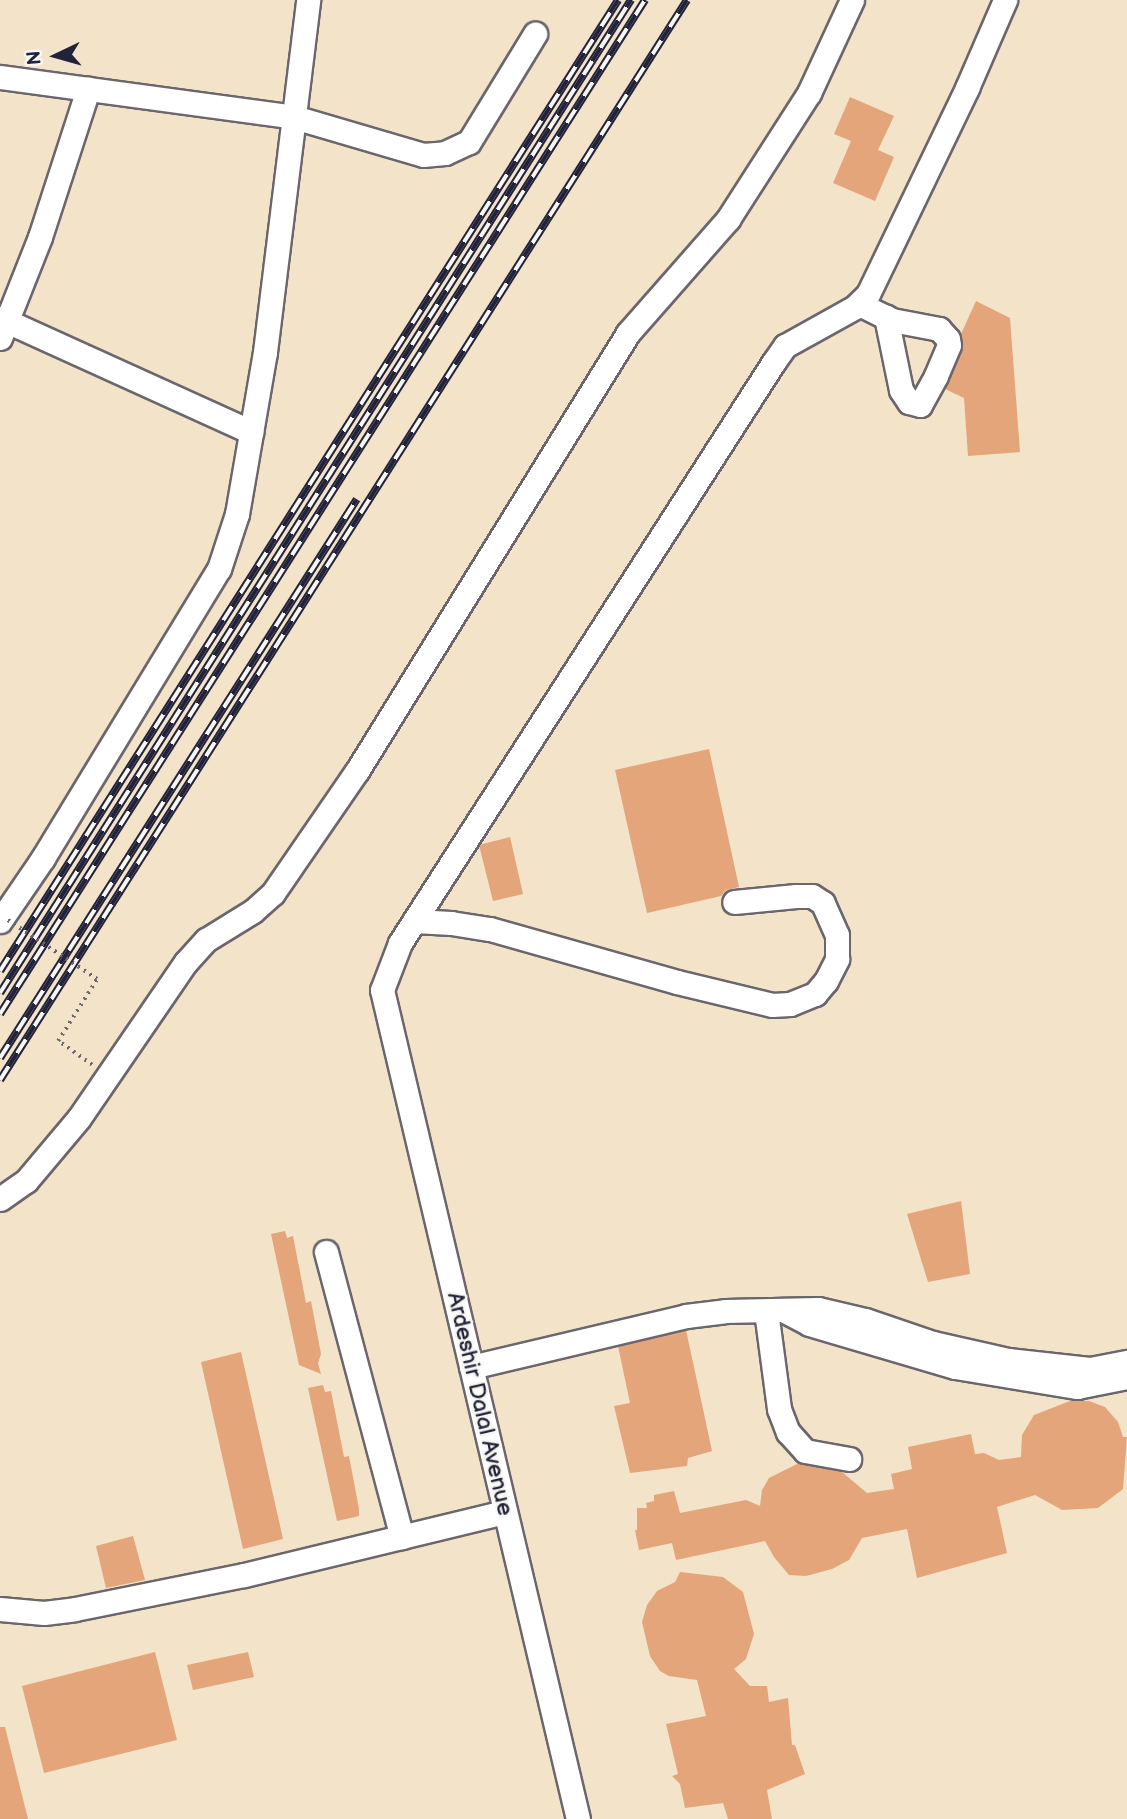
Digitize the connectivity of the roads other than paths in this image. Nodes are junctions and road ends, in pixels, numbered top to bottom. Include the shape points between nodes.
1 (308, 0) edge
2 (852, 0) edge
3 (1004, 0) edge
4 (536, 34) dead end
5 (0, 77) edge
6 (88, 89) junction
7 (294, 117) junction
8 (859, 304) junction
9 (886, 317) dead end
10 (3, 326) edge
11 (251, 432) junction
12 (734, 902) dead end
13 (4, 920) edge
14 (414, 921) junction
15 (0, 1199) edge
16 (326, 1252) dead end
17 (776, 1311) junction
18 (1127, 1362) edge
19 (471, 1367) junction
20 (1127, 1377) edge
21 (849, 1459) dead end
22 (505, 1512) junction
23 (402, 1537) junction
24 (0, 1609) edge
25 (578, 1819) edge

1 - 7 street
2 - 15 street via 809,93 736,207 628,333 334,804 273,893 206,940 186,962 53,1152 26,1181
3 - 8 street via 886,260
4 - 7 street via 476,132 458,149 409,153
5 - 6 street
6 - 7 street
6 - 10 street via 40,237
7 - 11 street
8 - 9 street
8 - 14 street via 785,346 773,362
10 - 11 street
11 - 13 street via 237,514 219,569
12 - 14 street via 796,895 812,896 823,903 837,935 837,959 816,994 790,1004 762,1004 491,929
14 - 19 street, Ardeshir Dalal Avenue via 382,990
16 - 23 street
17 - 18 street via 818,1309 1007,1360 1090,1369
17 - 19 street via 686,1316
17 - 20 street via 955,1367 1077,1387
17 - 21 street via 779,1409 788,1432 806,1451
19 - 22 street, Ardeshir Dalal Avenue
22 - 23 street
22 - 25 street, Ardeshir Dalal Avenue
23 - 24 street via 75,1609 44,1613

